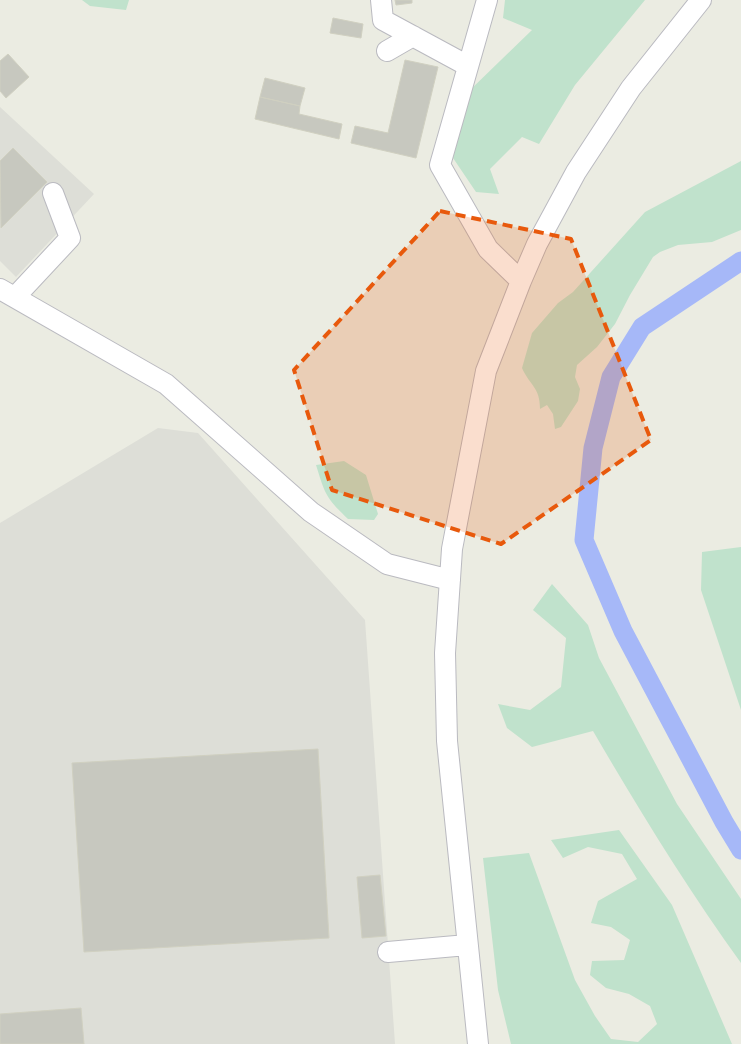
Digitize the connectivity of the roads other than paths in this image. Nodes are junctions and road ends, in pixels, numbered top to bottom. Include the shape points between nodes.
1 (381, 0) edge
2 (487, 0) edge
3 (700, 0) edge
4 (413, 36) junction
5 (388, 51) dead end
6 (468, 66) junction
7 (53, 193) dead end
8 (521, 281) junction
9 (8, 293) edge
10 (450, 580) junction
11 (467, 945) junction
12 (388, 952) dead end
13 (478, 1044) edge

1 - 4 street via 383,20
2 - 6 street
3 - 8 street via 631,88 576,172
4 - 5 street
4 - 6 street
6 - 8 street via 440,165 488,249
7 - 9 street via 70,238
8 - 10 street via 486,371 452,549
9 - 10 street via 166,384 311,512 387,564
10 - 11 street via 445,652 447,741
11 - 12 street
11 - 13 street

